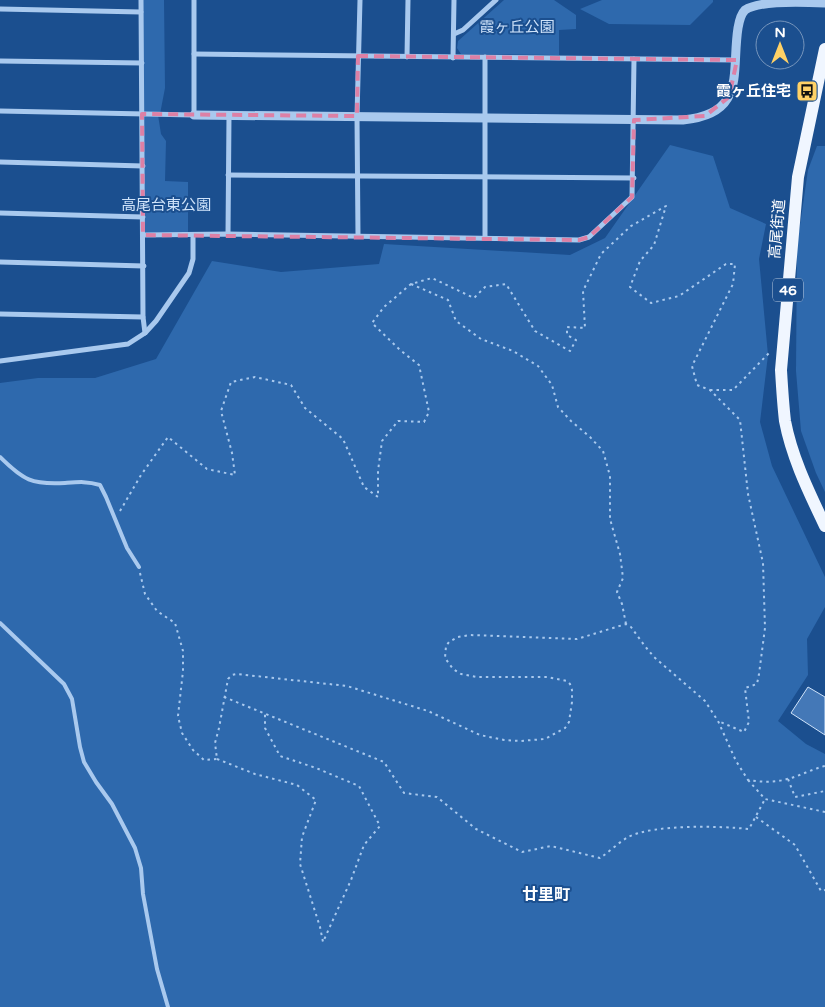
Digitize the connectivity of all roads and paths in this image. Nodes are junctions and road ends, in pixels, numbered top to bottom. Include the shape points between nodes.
1 (141, 0) edge
2 (194, 0) edge
3 (360, 0) edge
4 (408, 0) edge
5 (454, 0) edge
6 (496, 0) edge
7 (825, 3) edge
8 (0, 9) edge
9 (141, 12) junction
10 (454, 34) junction
11 (825, 50) edge
12 (194, 54) junction
13 (358, 56) junction
14 (407, 57) junction
15 (485, 57) junction
16 (453, 58) junction
17 (634, 59) junction
18 (737, 60) junction
19 (0, 61) edge
20 (142, 63) junction
21 (0, 111) edge
22 (142, 114) junction
23 (194, 115) junction
24 (228, 116) junction
25 (357, 116) junction
26 (485, 117) junction
27 (634, 120) junction
28 (0, 162) edge
29 (143, 166) junction
30 (228, 175) junction
31 (357, 176) junction
32 (485, 178) junction
33 (634, 178) junction
34 (0, 213) edge
35 (143, 217) junction
36 (228, 234) junction
37 (143, 235) junction
38 (193, 236) junction
39 (358, 236) junction
40 (485, 238) junction
41 (0, 262) edge
42 (144, 266) junction
43 (411, 284) junction
44 (0, 314) edge
45 (143, 317) junction
46 (145, 333) junction
47 (773, 350) dead end
48 (0, 361) edge
49 (710, 390) junction
50 (0, 457) edge
51 (117, 525) junction
52 (825, 526) edge
53 (139, 567) joint
54 (0, 624) edge
55 (626, 624) junction
56 (224, 697) junction
57 (265, 714) junction
58 (718, 722) junction
59 (218, 759) junction
60 (825, 766) edge
61 (788, 779) junction
62 (748, 780) junction
63 (825, 791) edge
64 (765, 799) junction
65 (825, 812) edge
66 (756, 817) junction
67 (825, 890) edge
68 (168, 1007) edge

1 - 9 street
2 - 12 street
3 - 13 street
4 - 14 street
5 - 10 street
6 - 10 street via 463,30
7 - 18 street via 758,3 744,11 737,34
8 - 9 street
9 - 20 street
10 - 16 street
11 - 52 main road, 高尾街道 / 46 via 798,177 782,397 800,472
12 - 13 street
12 - 23 street
13 - 14 street
13 - 25 street
14 - 16 street
15 - 16 street
15 - 17 street
15 - 26 street
17 - 18 street
17 - 27 street
18 - 27 street via 729,97 705,116 683,120
19 - 20 street
20 - 22 street
21 - 22 street
22 - 23 street
22 - 29 street
23 - 24 street
24 - 25 street
24 - 30 street
25 - 26 street
25 - 31 street
26 - 27 street
26 - 32 street
27 - 33 street
28 - 29 street
29 - 35 street
30 - 31 street
30 - 36 street
31 - 32 street
31 - 39 street
32 - 33 street
32 - 40 street
33 - 40 street via 632,197 588,236 579,240
34 - 35 street
35 - 37 street
36 - 38 street
36 - 39 street
37 - 38 street
37 - 42 street
38 - 46 street via 189,273
39 - 40 street
41 - 42 street
42 - 45 street
43 - 49 path via 432,278 474,298 484,286 506,284 535,331 570,351 576,340 566,335 566,327 585,328 583,291 601,254 630,226 666,206 654,245 640,261 630,286 651,303 679,296 726,264 735,264 733,284 692,366 697,386
43 - 51 path via 384,306 372,323 419,365 429,412 424,422 398,421 382,441 378,497 364,486 343,439 304,408 291,385 254,377 231,382 221,411 235,476 207,469 168,437 120,509
43 - 55 path via 448,300 456,321 481,339 513,351 538,366 552,385 558,407 603,452 610,476 610,519 623,578 617,592
44 - 45 street
45 - 46 street
46 - 48 street via 128,344
47 - 49 path via 733,390
49 - 58 path via 740,420 748,494 763,563 765,628 757,684 745,688 749,722 744,732
50 - 51 lane via 34,482 87,481 100,485
51 - 53 lane
53 - 59 path via 145,594 157,610 175,623 183,651 178,716 182,733 204,760
54 - 68 lane via 64,684 72,699 84,762 112,804 135,848 157,969
55 - 56 path via 577,639 470,635 449,642 445,658 461,674 547,677 570,684 569,722 556,734 536,741 480,736 428,711 347,686 237,674 228,679
55 - 58 path via 632,626 654,657 705,701
56 - 57 path
56 - 59 path via 215,743
57 - 59 path via 265,728 280,756 359,786 380,826 364,845 323,942 300,864 302,837 316,800 297,786 254,774
57 - 66 path via 384,762 404,793 437,797 476,829 522,852 551,846 600,858 629,837 661,828 749,829
58 - 62 path
60 - 61 path
61 - 62 path
61 - 63 path via 794,797
62 - 64 path
64 - 65 path
64 - 66 path
66 - 67 path via 794,845 821,891

